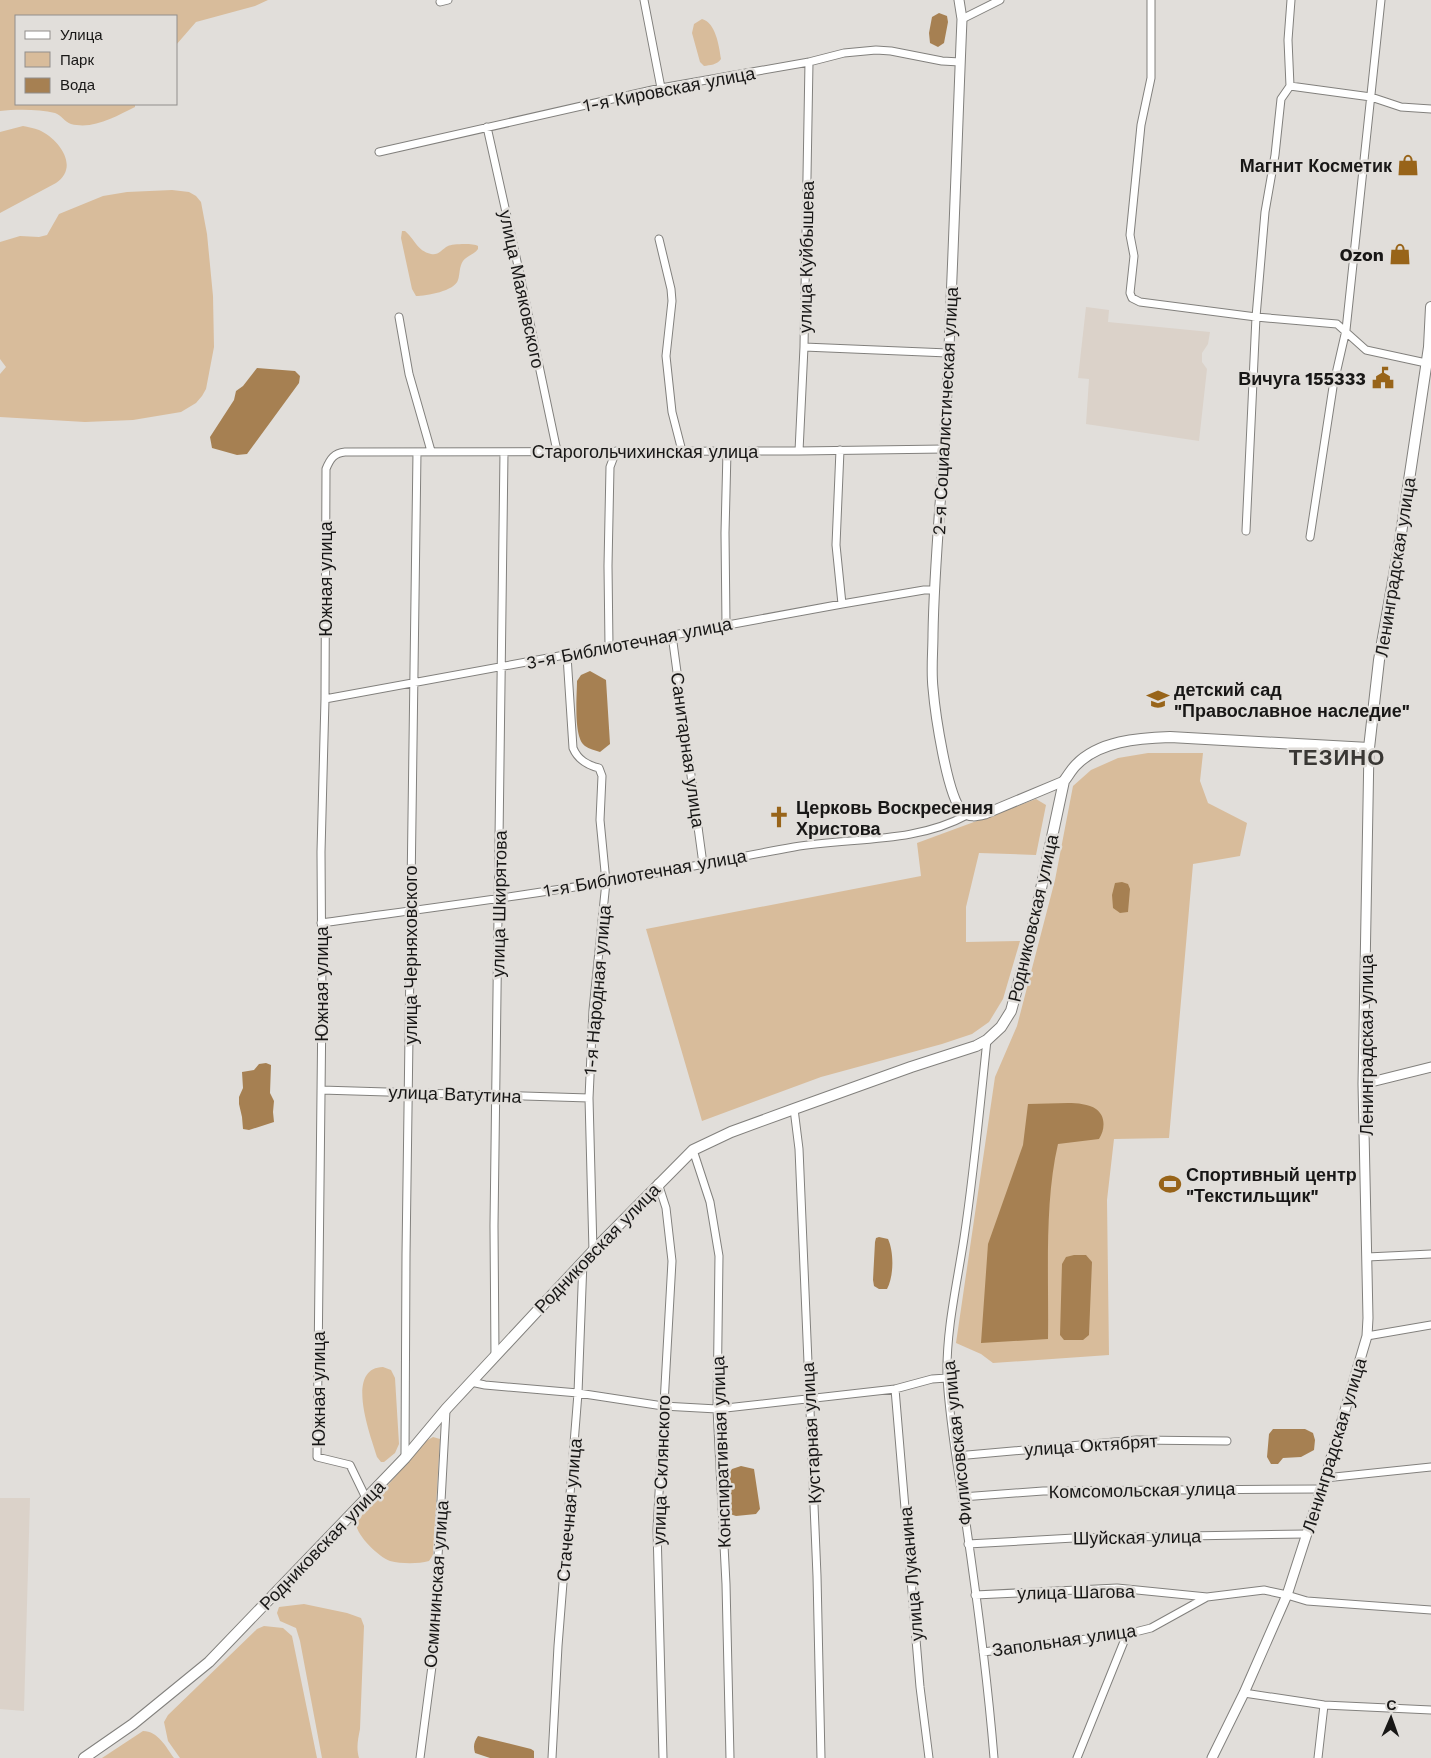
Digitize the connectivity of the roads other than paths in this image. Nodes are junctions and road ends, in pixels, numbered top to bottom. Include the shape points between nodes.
1 (448, 0) edge
2 (644, 0) edge
3 (959, 0) edge
4 (1000, 0) edge
5 (1151, 0) edge
6 (1291, 0) edge
7 (1381, 0) edge
8 (440, 2) dead end
9 (962, 19) junction
10 (809, 62) junction
11 (960, 62) junction
12 (1290, 86) junction
13 (661, 88) junction
14 (1371, 98) junction
15 (1431, 109) edge
16 (487, 127) junction
17 (379, 152) dead end
18 (659, 239) dead end
19 (1431, 307) edge
20 (399, 317) dead end
21 (1256, 317) junction
22 (1346, 330) junction
23 (804, 347) junction
24 (1430, 347) edge
25 (948, 353) junction
26 (1426, 363) junction
27 (944, 449) junction
28 (840, 450) junction
29 (557, 451) junction
30 (616, 451) junction
31 (682, 451) junction
32 (727, 451) junction
33 (799, 451) junction
34 (345, 452) joint
35 (417, 452) junction
36 (431, 452) junction
37 (504, 452) junction
38 (1246, 530) dead end
39 (1310, 537) dead end
40 (934, 590) junction
41 (842, 604) junction
42 (726, 625) junction
43 (672, 635) junction
44 (609, 646) junction
45 (567, 656) junction
46 (502, 666) junction
47 (414, 684) junction
48 (324, 699) junction
49 (1370, 748) junction
50 (1064, 781) junction
51 (967, 815) junction
52 (703, 864) junction
53 (606, 882) junction
54 (500, 898) junction
55 (410, 910) junction
56 (321, 923) junction
57 (988, 1040) junction
58 (1431, 1067) edge
59 (1363, 1084) junction
60 (321, 1090) junction
61 (409, 1092) junction
62 (496, 1094) junction
63 (589, 1098) junction
64 (794, 1109) junction
65 (693, 1150) junction
66 (658, 1184) junction
67 (593, 1250) junction
68 (1431, 1254) edge
69 (1366, 1257) junction
70 (583, 1261) junction
71 (1431, 1325) edge
72 (1367, 1336) junction
73 (495, 1356) junction
74 (947, 1378) junction
75 (471, 1382) junction
76 (895, 1389) junction
77 (578, 1393) junction
78 (809, 1398) junction
79 (663, 1406) junction
80 (446, 1409) junction
81 (717, 1409) junction
82 (1227, 1441) dead end
83 (956, 1456) junction
84 (405, 1458) junction
85 (1431, 1467) edge
86 (1325, 1478) junction
87 (1321, 1489) junction
88 (962, 1497) junction
89 (366, 1498) junction
90 (1306, 1534) junction
91 (968, 1544) junction
92 (975, 1595) junction
93 (1287, 1595) junction
94 (1207, 1598) junction
95 (1431, 1610) edge
96 (1126, 1634) junction
97 (983, 1652) junction
98 (1244, 1693) junction
99 (1324, 1705) junction
100 (1431, 1710) edge
101 (84, 1758) edge
102 (420, 1758) edge
103 (552, 1758) edge
104 (662, 1758) edge
105 (730, 1758) edge
106 (821, 1758) edge
107 (929, 1758) edge
108 (994, 1758) edge
109 (1077, 1758) edge
110 (1212, 1758) edge
111 (1318, 1758) edge

1 - 8 street
2 - 13 street
3 - 9 street, 2-я Социалистическая улица
4 - 9 street
5 - 21 street via 1151,78 1141,125 1130,235 1134,256 1130,293 1140,302
6 - 12 street via 1288,40
7 - 14 street
9 - 11 street, 2-я Социалистическая улица
10 - 11 street, 1-я Кировская улица via 844,53 876,50
10 - 13 street, 1-я Кировская улица
10 - 23 street, улица Куйбышева
11 - 25 street, 2-я Социалистическая улица
12 - 14 street
12 - 21 street via 1281,99
13 - 16 street, 1-я Кировская улица
14 - 15 street
14 - 22 street
16 - 17 street, 1-я Кировская улица
16 - 29 street, улица Маяковского
18 - 31 street via 671,289 666,356 672,412
19 - 24 main road, Ленинградская улица
20 - 36 street via 409,374
21 - 22 street via 1337,324
21 - 38 street
22 - 26 street via 1366,350
22 - 39 street via 1333,388
23 - 25 street
23 - 33 street, улица Куйбышева
24 - 26 main road, Ленинградская улица
25 - 27 street, 2-я Социалистическая улица
26 - 49 main road, Ленинградская улица via 1380,660
27 - 28 street, Старогольчихинская улица
27 - 40 street, 2-я Социалистическая улица
28 - 33 street, Старогольчихинская улица
28 - 41 street via 836,545
29 - 30 street, Старогольчихинская улица
29 - 37 street, Старогольчихинская улица
30 - 31 street, Старогольчихинская улица
30 - 44 street via 610,467
31 - 32 street, Старогольчихинская улица
32 - 33 street, Старогольчихинская улица
32 - 42 street
34 - 35 street, Старогольчихинская улица
34 - 48 street, Южная улица via 333,456 326,469
35 - 36 street, Старогольчихинская улица
35 - 47 street, улица Черняховского
36 - 37 street, Старогольчихинская улица
37 - 46 street, улица Шкирятова
40 - 41 street, 3-я Библиотечная улица
40 - 51 street, 2-я Социалистическая улица via 933,686 937,720 956,802
41 - 42 street, 3-я Библиотечная улица
42 - 43 street, 3-я Библиотечная улица
43 - 44 street, 3-я Библиотечная улица
43 - 52 street, Санитарная улица
44 - 45 street, 3-я Библиотечная улица
45 - 46 street, 3-я Библиотечная улица
45 - 53 street, 1-я Народная улица via 573,748 579,758 602,772 600,820
46 - 47 street, 3-я Библиотечная улица
46 - 54 street, улица Шкирятова
47 - 48 street, 3-я Библиотечная улица
47 - 55 street, улица Черняховского
48 - 56 street, Южная улица
49 - 50 main road via 1140,738 1093,753 1076,764
49 - 59 street, Ленинградская улица
50 - 51 street via 986,814
50 - 57 main road, Родниковская улица via 1030,940 1011,1011
51 - 52 street, 1-я Библиотечная улица via 953,824 907,836 831,842
52 - 53 street, 1-я Библиотечная улица
53 - 54 street, 1-я Библиотечная улица
53 - 63 street, 1-я Народная улица via 593,1010
54 - 55 street, 1-я Библиотечная улица
54 - 62 street, улица Шкирятова
55 - 56 street, 1-я Библиотечная улица
55 - 61 street, улица Черняховского
56 - 60 street, Южная улица
57 - 64 main road, Родниковская улица
57 - 74 street, Филисовская улица via 951,1319
58 - 59 street
59 - 69 street, Ленинградская улица
60 - 61 street, улица Ватутина
60 - 89 street, Южная улица via 317,1457 350,1465
61 - 62 street, улица Ватутина
61 - 84 street, улица Черняховского
62 - 63 street, улица Ватутина
62 - 73 street, улица Шкирятова
63 - 67 street, 1-я Народная улица
64 - 65 main road, Родниковская улица
64 - 78 street, Кустарная улица via 799,1149
65 - 66 main road, Родниковская улица
65 - 81 street, Конспиративная улица via 710,1202 719,1256
66 - 67 main road, Родниковская улица
66 - 79 street, улица Склянского via 666,1208 672,1261
67 - 70 main road, Родниковская улица
68 - 69 street
69 - 72 street, Ленинградская улица
70 - 73 main road, Родниковская улица
70 - 77 street, Стачечная улица
71 - 72 street
72 - 86 street, Ленинградская улица
73 - 75 main road, Родниковская улица
74 - 76 street
74 - 83 street, Филисовская улица
75 - 77 street
75 - 80 main road, Родниковская улица
76 - 78 street
76 - 107 street, улица Луканина
77 - 79 street
77 - 103 street, Стачечная улица
78 - 81 street
78 - 106 street, Кустарная улица
79 - 81 street
79 - 104 street, улица Склянского via 657,1529
80 - 84 main road, Родниковская улица
80 - 102 street, Осмининская улица via 432,1666
81 - 105 street, Конспиративная улица
82 - 83 street, улица Октябрят via 1137,1440
83 - 88 street, Филисовская улица
84 - 89 main road, Родниковская улица
85 - 86 street
86 - 87 street, Ленинградская улица
87 - 88 street, Комсомольская улица via 1043,1491
87 - 90 street, Ленинградская улица
88 - 91 street, Филисовская улица
89 - 101 main road, Родниковская улица via 209,1662 133,1724
90 - 91 street, Шуйская улица via 1074,1538
90 - 93 street, Ленинградская улица
91 - 92 street, Филисовская улица
92 - 94 street, улица Шагова via 1117,1588
92 - 97 street, Филисовская улица
93 - 94 street, Запольная улица via 1264,1590
93 - 95 street, Запольная улица via 1307,1602
93 - 98 street, Ленинградская улица
94 - 96 street, Запольная улица via 1151,1628
96 - 97 street, Запольная улица
96 - 109 street
97 - 108 street, Филисовская улица
98 - 99 street
98 - 110 street, Ленинградская улица
99 - 100 street
99 - 111 street

